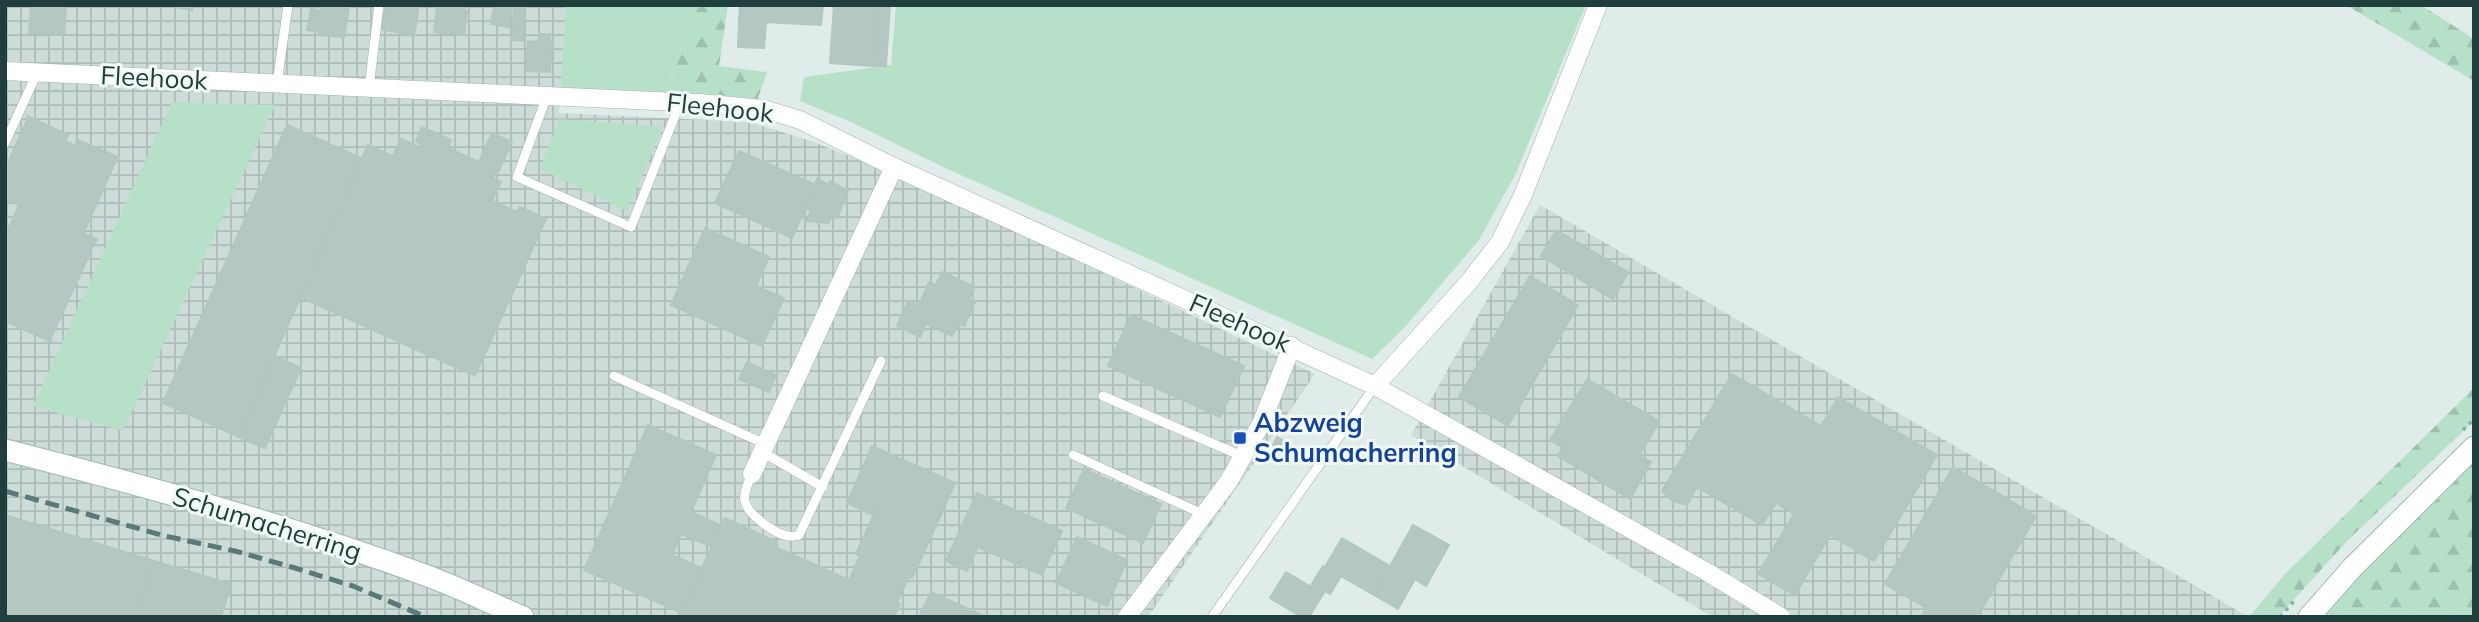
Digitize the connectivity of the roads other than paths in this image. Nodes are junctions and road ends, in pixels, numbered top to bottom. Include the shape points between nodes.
1 (288, 5) edge
2 (379, 5) edge
3 (1598, 5) edge
4 (5, 71) edge
5 (37, 73) junction
6 (277, 84) junction
7 (369, 88) junction
8 (547, 96) junction
9 (680, 103) junction
10 (5, 143) edge
11 (894, 167) junction
12 (1292, 346) junction
13 (881, 361) dead end
14 (614, 376) dead end
15 (1375, 386) junction
16 (1103, 396) dead end
17 (2474, 447) edge
18 (764, 448) junction
19 (5, 450) edge
20 (1073, 455) dead end
21 (1244, 457) junction
22 (752, 474) joint
23 (823, 487) junction
24 (1205, 515) junction
25 (523, 617) edge
26 (1127, 617) edge
27 (1212, 617) edge
28 (1781, 617) edge
29 (2309, 617) edge

1 - 6 lane
2 - 7 lane
3 - 15 street via 1500,242
4 - 5 street, Fleehook
5 - 6 street, Fleehook
5 - 10 lane
6 - 7 street, Fleehook
7 - 8 street, Fleehook
8 - 9 street, Fleehook
8 - 9 lane via 517,177 631,227
9 - 11 street, Fleehook via 776,112
11 - 12 street, Fleehook
11 - 18 street
12 - 15 street, Fleehook
12 - 21 street
13 - 23 lane
14 - 18 lane
15 - 27 lane
15 - 28 street, Fleehook
16 - 21 lane
17 - 29 main road
18 - 22 street
18 - 23 lane
19 - 25 main road, Schumacherring via 314,536 427,576
20 - 24 lane
21 - 24 street
22 - 23 lane via 744,499 748,509 788,536 799,535
24 - 26 street

